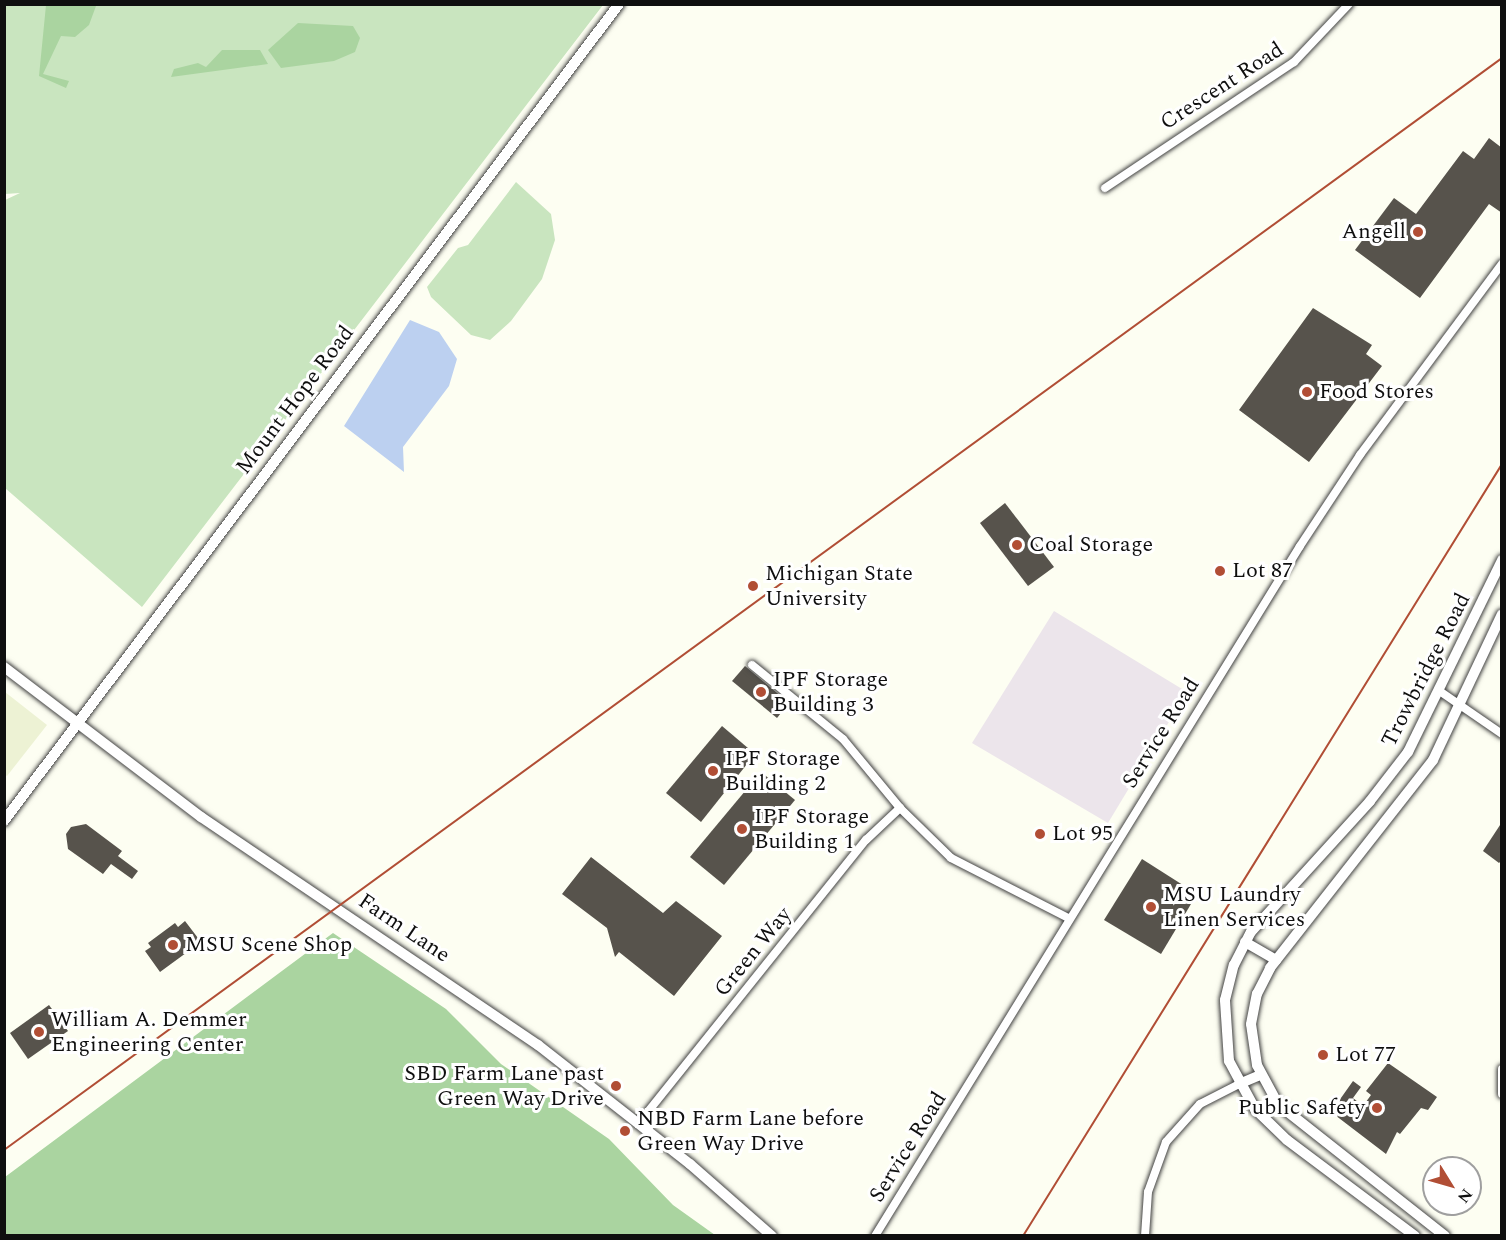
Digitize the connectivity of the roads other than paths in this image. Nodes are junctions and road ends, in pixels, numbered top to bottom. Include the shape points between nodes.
1 (619, 4) edge
2 (1349, 4) edge
3 (1105, 188) dead end
4 (1502, 264) edge
5 (1502, 560) edge
6 (1502, 614) edge
7 (752, 665) dead end
8 (4, 667) edge
9 (1441, 692) junction
10 (1460, 705) junction
11 (77, 724) junction
12 (1502, 734) edge
13 (900, 808) junction
14 (4, 821) edge
15 (1068, 918) junction
16 (1245, 942) junction
17 (1276, 960) junction
18 (1502, 1069) edge
19 (1260, 1075) junction
20 (1239, 1084) junction
21 (1502, 1094) edge
22 (639, 1123) junction
23 (1299, 1124) junction
24 (1287, 1140) junction
25 (1385, 1188) junction
26 (1373, 1204) junction
27 (772, 1236) edge
28 (875, 1236) edge
29 (1145, 1236) edge
30 (1415, 1236) edge
31 (1445, 1236) edge

1 - 11 street, Mount Hope Road
2 - 3 street, Crescent Road via 1294,62
4 - 15 street, Service Road via 1360,455
5 - 9 street, Trowbridge Road
6 - 10 street, Trowbridge Road
7 - 13 street via 843,739
8 - 11 street, Farm Lane
9 - 10 street
9 - 16 street, Trowbridge Road via 1391,777
10 - 12 street
10 - 17 street, Trowbridge Road via 1416,785
11 - 14 street, Mount Hope Road
11 - 22 street, Farm Lane via 201,817 538,1045
13 - 15 street via 951,858
13 - 22 street, Green Way via 866,840
15 - 28 street, Service Road
16 - 17 street
16 - 20 street, Trowbridge Road via 1230,976 1224,1013 1227,1049
17 - 19 street, Trowbridge Road via 1261,985 1252,1014 1252,1045
18 - 21 street
19 - 20 street
19 - 23 street, Trowbridge Road via 1278,1104
20 - 24 street
20 - 29 street via 1200,1104 1166,1142 1148,1192
22 - 27 street, Farm Lane
23 - 24 street
23 - 25 street, Trowbridge Road
24 - 26 street
25 - 26 street
25 - 31 street, Trowbridge Road
26 - 30 street

